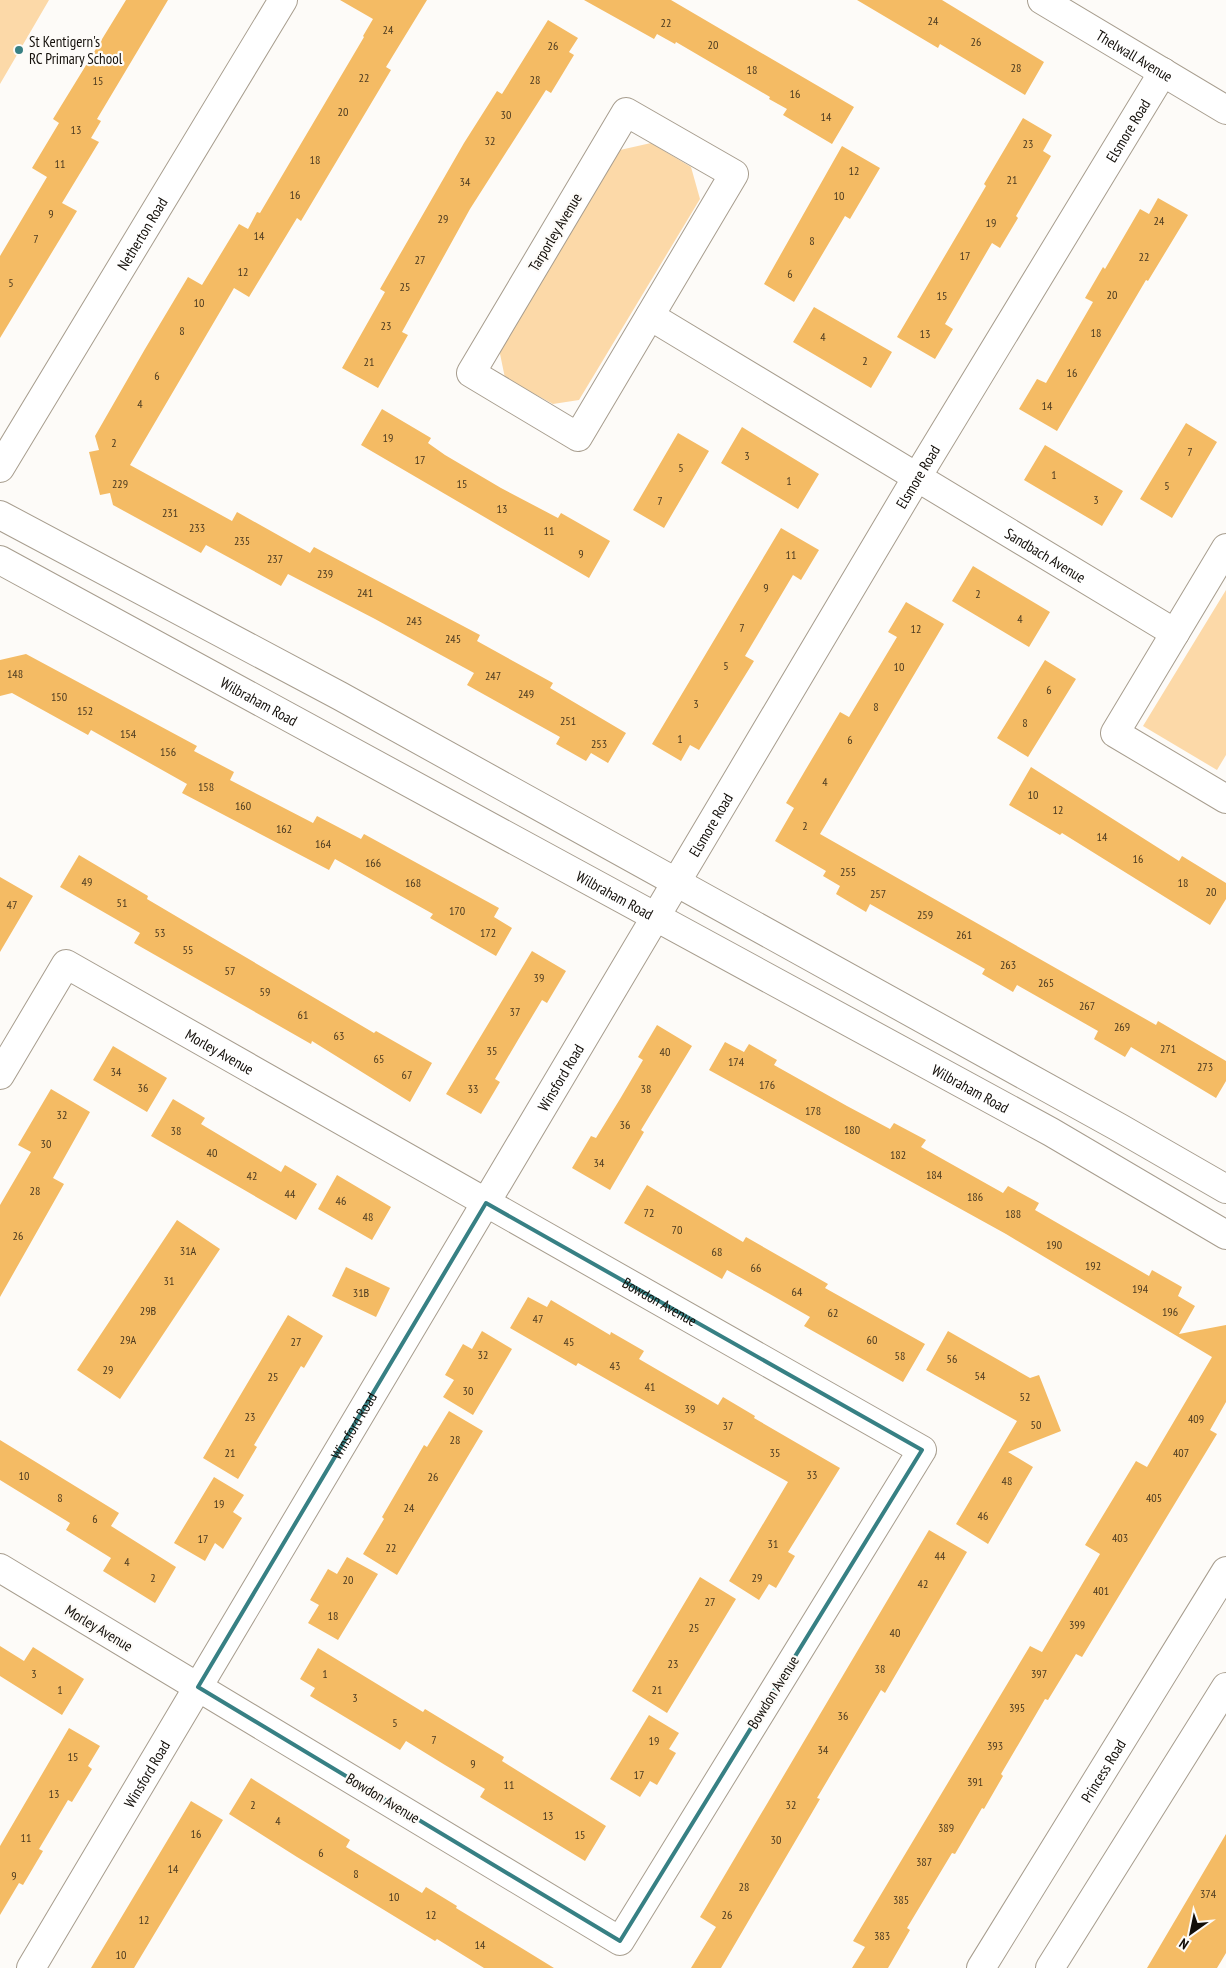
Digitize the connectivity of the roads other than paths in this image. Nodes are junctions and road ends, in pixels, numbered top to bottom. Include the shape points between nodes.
1 (283, 0) edge
2 (1042, 0) edge
3 (1163, 72) junction
4 (1226, 110) edge
5 (650, 316) junction
6 (0, 468) edge
7 (917, 477) junction
8 (0, 515) edge
9 (1226, 548) edge
10 (0, 560) edge
11 (1174, 633) junction
12 (1226, 799) edge
13 (676, 882) junction
14 (656, 916) junction
15 (0, 1075) edge
16 (1226, 1189) edge
17 (486, 1203) junction
18 (1226, 1235) edge
19 (0, 1568) edge
20 (1226, 1571) edge
21 (198, 1687) junction
22 (1226, 1687) edge
23 (31, 1968) edge
24 (981, 1968) edge
25 (1050, 1968) edge

1 - 6 main road, Netherton Road
2 - 3 main road, Thelwall Avenue
3 - 4 main road, Thelwall Avenue
3 - 7 main road, Elsmore Road
5 - 5 main road, Tarporley Avenue via 578,437 471,373 626,112 734,174
5 - 7 main road
7 - 11 main road, Sandbach Avenue
7 - 13 main road, Elsmore Road
8 - 13 main road via 340,696
9 - 11 main road
10 - 14 main road, Wilbraham Road
11 - 12 main road via 1114,733
13 - 14 main road, Winsford Road
13 - 16 main road
14 - 17 main road, Winsford Road
14 - 18 main road, Wilbraham Road via 1051,1132
15 - 17 main road, Morley Avenue via 66,964
17 - 21 main road, Winsford Road
17 - 21 main road, Bowdon Avenue via 922,1450 620,1942
19 - 21 main road, Morley Avenue
20 - 24 main road, Princess Road
21 - 23 main road, Winsford Road
22 - 25 main road

